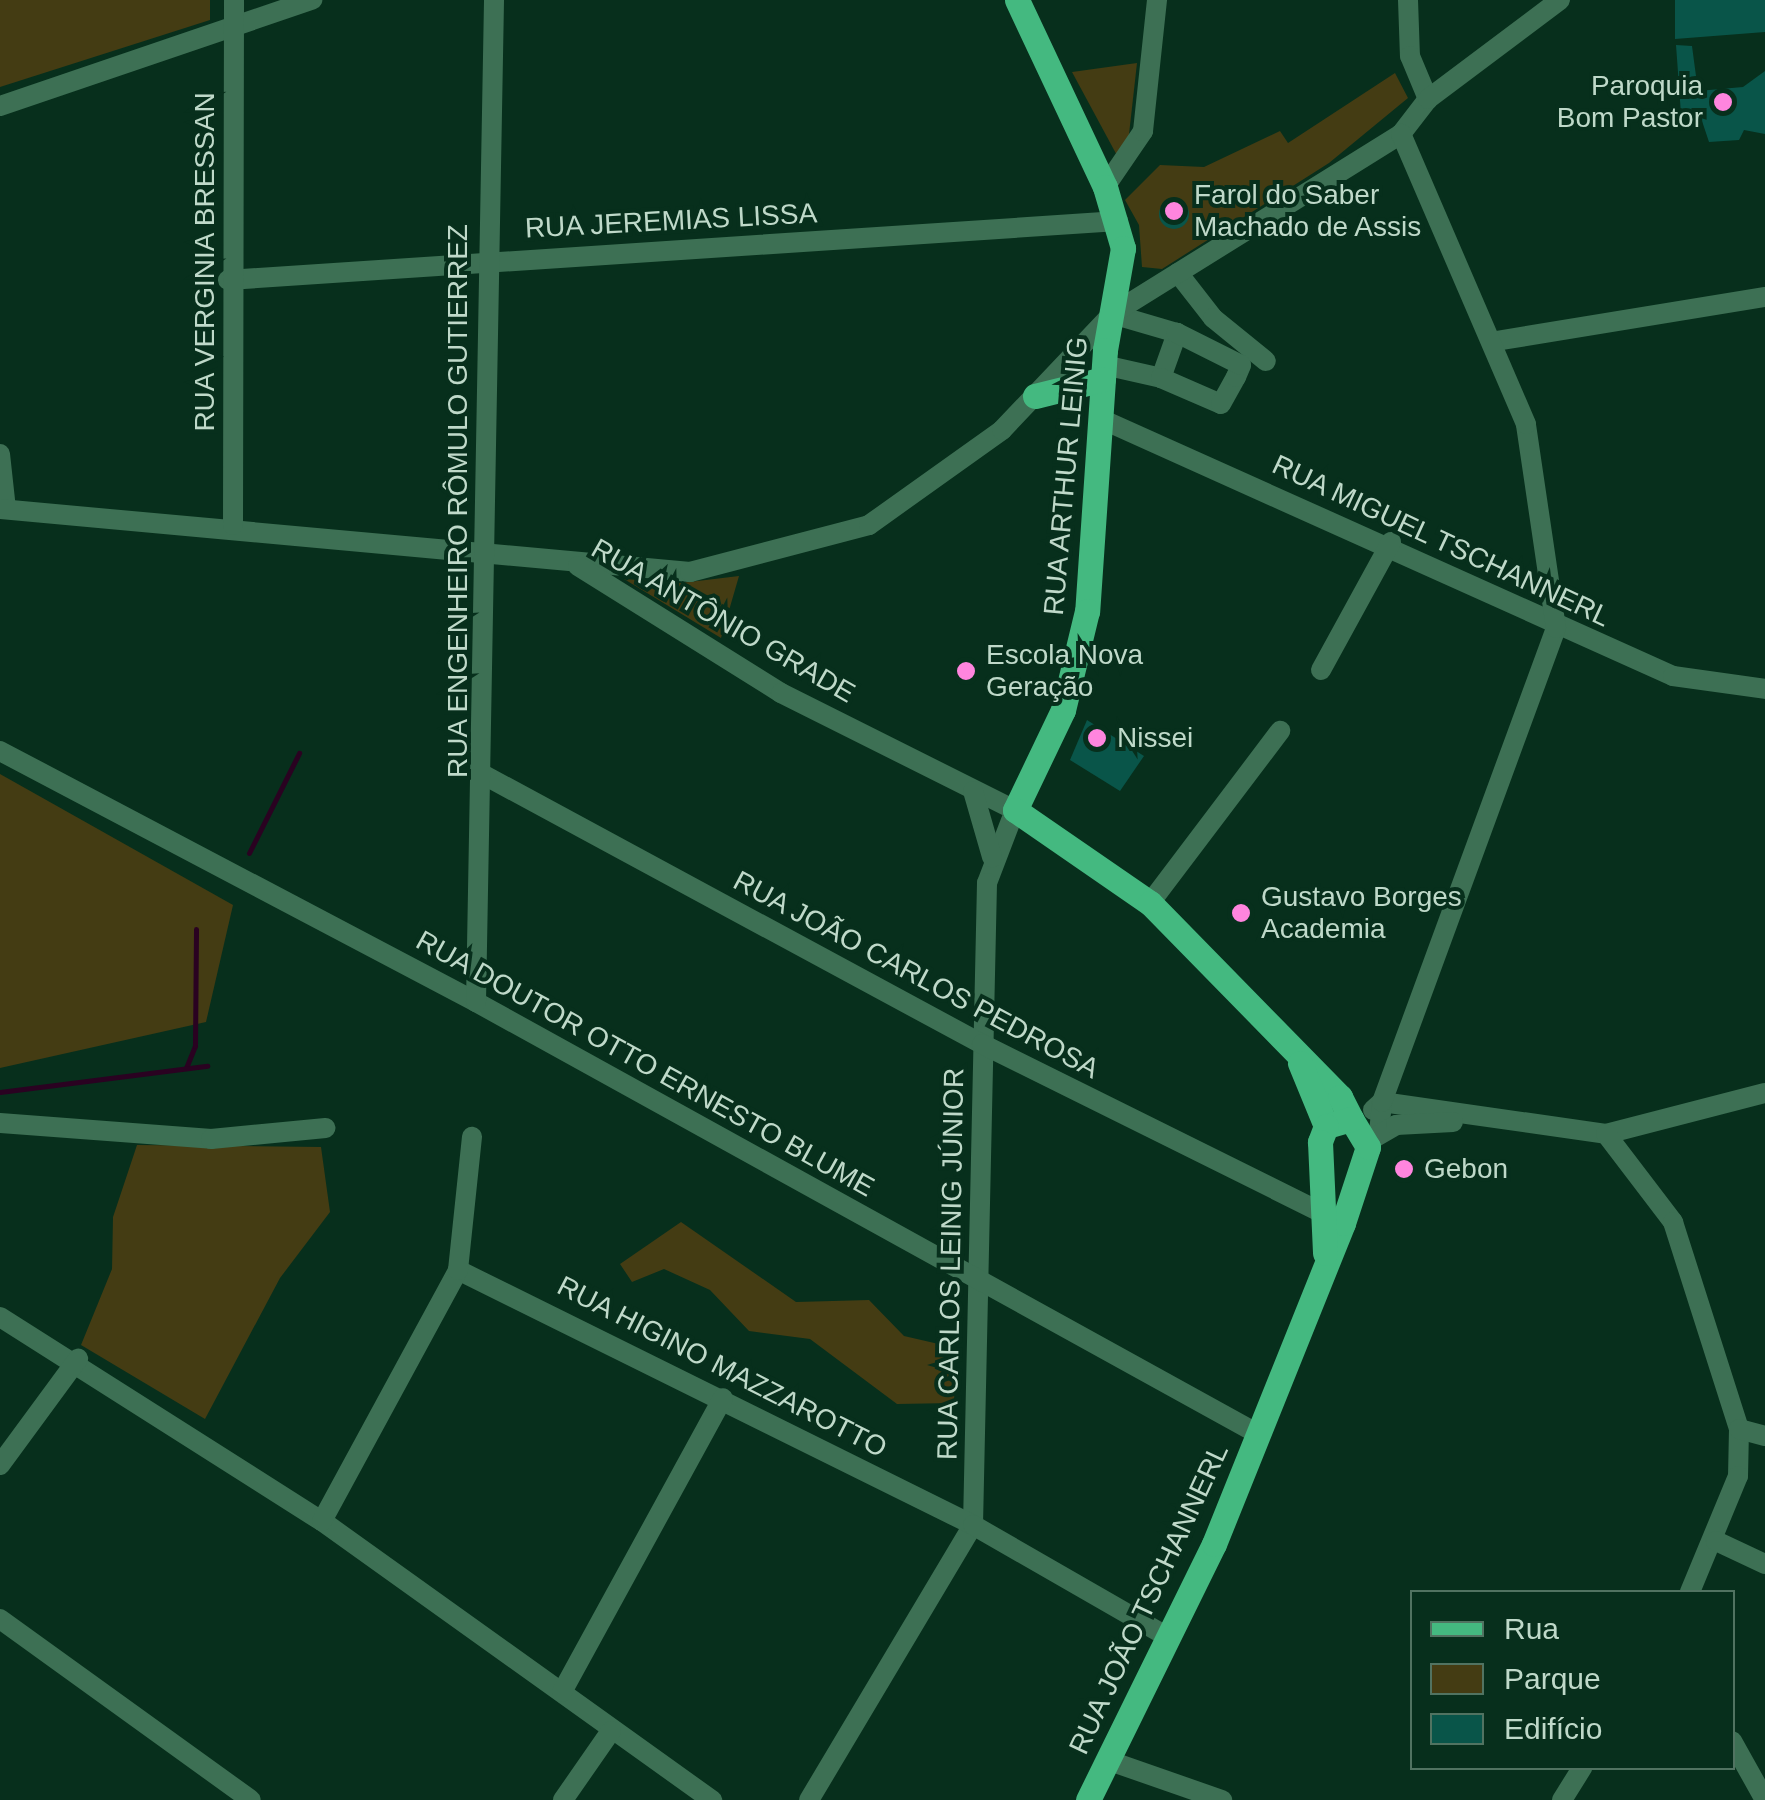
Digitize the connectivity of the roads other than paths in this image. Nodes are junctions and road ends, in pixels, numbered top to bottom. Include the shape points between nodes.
1 (234, 0) edge
2 (312, 0) edge
3 (494, 0) edge
4 (1017, 0) edge
5 (1157, 0) edge
6 (1408, 0) edge
7 (1560, 0) edge
8 (234, 30) junction
9 (1428, 99) junction
10 (0, 106) edge
11 (1400, 134) junction
12 (1105, 187) junction
13 (1118, 222) junction
14 (486, 260) junction
15 (1178, 273) junction
16 (228, 280) junction
17 (1765, 297) edge
18 (1112, 314) junction
19 (1177, 333) junction
20 (1496, 341) junction
21 (1266, 361) dead end
22 (1103, 372) junction
23 (1161, 378) junction
24 (1035, 396) junction
25 (1099, 418) junction
26 (0, 454) edge
27 (3, 509) edge
28 (234, 524) junction
29 (1391, 542) junction
30 (489, 555) junction
31 (576, 565) junction
32 (1556, 628) junction
33 (1321, 670) dead end
34 (1765, 689) edge
35 (1280, 732) dead end
36 (0, 751) edge
37 (484, 775) junction
38 (972, 791) junction
39 (1015, 810) junction
40 (991, 864) junction
41 (1150, 903) junction
42 (476, 1002) junction
43 (982, 1044) junction
44 (1765, 1092) edge
45 (1382, 1102) junction
46 (1515, 1121) junction
47 (0, 1122) edge
48 (324, 1128) dead end
49 (1358, 1134) junction
50 (1606, 1134) junction
51 (472, 1136) dead end
52 (1326, 1158) junction
53 (1326, 1215) junction
54 (1325, 1254) junction
55 (458, 1270) junction
56 (977, 1274) junction
57 (0, 1317) edge
58 (78, 1359) junction
59 (723, 1398) junction
60 (1739, 1428) junction
61 (1258, 1434) junction
62 (1765, 1436) edge
63 (0, 1466) edge
64 (322, 1522) junction
65 (973, 1525) junction
66 (1716, 1541) junction
67 (1765, 1564) edge
68 (1691, 1590) edge
69 (0, 1619) edge
70 (1168, 1637) junction
71 (562, 1692) junction
72 (611, 1730) junction
73 (1735, 1746) edge
74 (1108, 1760) junction
75 (1581, 1770) edge
76 (251, 1800) edge
77 (563, 1800) edge
78 (712, 1800) edge
79 (810, 1800) edge
80 (1088, 1800) edge
81 (1222, 1800) edge
82 (1562, 1800) edge
83 (1765, 1800) edge

1 - 8 street, RUA VERGINIA BRESSAN
2 - 8 street
3 - 14 street, RUA ENGENHEIRO RÔMULO GUTIERREZ
4 - 12 main road
5 - 12 street via 1143,131
6 - 9 street via 1410,56
7 - 9 street
8 - 10 street
8 - 16 street, RUA VERGINIA BRESSAN
9 - 11 street
11 - 15 street
11 - 20 street, RUA JOÃO TSCHANNERL
12 - 13 main road
13 - 14 street, RUA JEREMIAS LISSA
13 - 18 main road, RUA ARTHUR LEINIG
14 - 16 street, RUA JEREMIAS LISSA
14 - 30 street, RUA ENGENHEIRO RÔMULO GUTIERREZ
15 - 18 street
15 - 21 street via 1213,318
16 - 28 street, RUA VERGINIA BRESSAN
17 - 20 street
18 - 19 street
18 - 22 main road, RUA ARTHUR LEINIG
18 - 24 street
19 - 23 street
19 - 23 street via 1240,365 1236,377 1222,404
20 - 32 street, RUA JOÃO TSCHANNERL via 1526,424
22 - 23 street
22 - 24 main road
22 - 25 main road, RUA ARTHUR LEINIG
24 - 31 street via 960,466 869,525 690,572
25 - 29 street, RUA MIGUEL TSCHANNERL
25 - 39 main road, RUA ARTHUR LEINIG via 1094,553 1074,673
26 - 27 street
27 - 28 street, RUA ANTÔNIO GRADE
28 - 30 street, RUA ANTÔNIO GRADE
29 - 32 street, RUA MIGUEL TSCHANNERL
29 - 33 street
30 - 31 street, RUA ANTÔNIO GRADE
30 - 37 street, RUA ENGENHEIRO RÔMULO GUTIERREZ
31 - 38 street, RUA ANTÔNIO GRADE via 703,649
32 - 34 street, RUA MIGUEL TSCHANNERL via 1673,676
32 - 45 street, RUA JOÃO TSCHANNERL
35 - 41 street
36 - 42 street, RUA DOUTOR OTTO ERNESTO BLUME
37 - 42 street, RUA ENGENHEIRO RÔMULO GUTIERREZ
37 - 43 street, RUA JOÃO CARLOS PEDROSA
38 - 39 street, RUA ANTÔNIO GRADE
38 - 40 street, RUA CARLOS LEINIG JÚNIOR via 989,825
39 - 40 street, RUA CARLOS LEINIG JÚNIOR
39 - 41 main road, RUA ANTÔNIO GRADE
40 - 43 street, RUA CARLOS LEINIG JÚNIOR
41 - 49 main road, RUA ANTÔNIO GRADE
42 - 56 street, RUA DOUTOR OTTO ERNESTO BLUME
43 - 53 street, RUA JOÃO CARLOS PEDROSA
43 - 56 street, RUA CARLOS LEINIG JÚNIOR
44 - 50 street
45 - 46 street
45 - 49 street, RUA JOÃO TSCHANNERL
46 - 49 street
46 - 50 street
47 - 48 street via 211,1139
49 - 52 main road, RUA JOÃO TSCHANNERL
49 - 52 main road via 1350,1165
49 - 54 main road, RUA JOÃO TSCHANNERL
50 - 60 street via 1672,1222
51 - 55 street
52 - 53 main road, RUA JOÃO TSCHANNERL
53 - 54 main road, RUA JOÃO TSCHANNERL
54 - 61 main road, RUA JOÃO TSCHANNERL
55 - 59 street, RUA HIGINO MAZZAROTTO
55 - 64 street
56 - 61 street, RUA DOUTOR OTTO ERNESTO BLUME
56 - 65 street, RUA CARLOS LEINIG JÚNIOR via 984,1314
57 - 58 street
58 - 63 street
58 - 64 street
59 - 65 street, RUA HIGINO MAZZAROTTO
59 - 71 street
60 - 62 street
60 - 66 street via 1738,1476
61 - 70 main road, RUA JOÃO TSCHANNERL
64 - 71 street
65 - 70 street, RUA HIGINO MAZZAROTTO
65 - 79 street, RUA CARLOS LEINIG JÚNIOR
66 - 67 street
66 - 68 street
69 - 76 street
70 - 74 main road, RUA JOÃO TSCHANNERL
71 - 72 street
72 - 77 street
72 - 78 street
73 - 83 street
74 - 80 main road, RUA JOÃO TSCHANNERL
74 - 81 street
75 - 82 street

